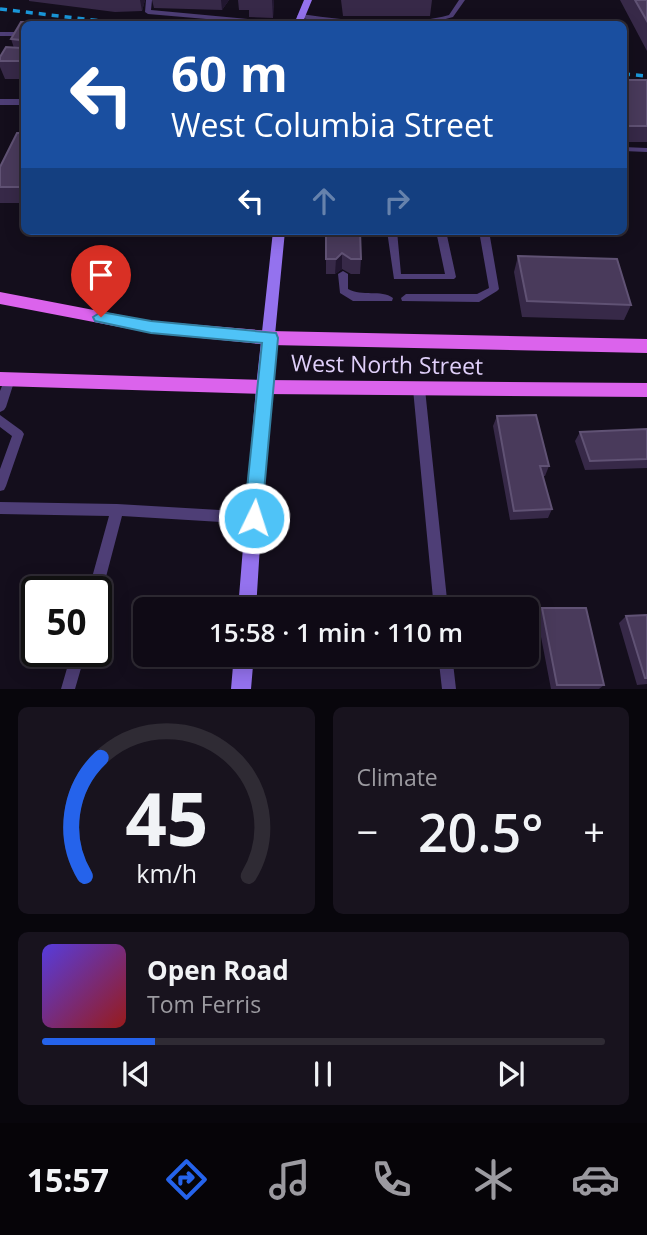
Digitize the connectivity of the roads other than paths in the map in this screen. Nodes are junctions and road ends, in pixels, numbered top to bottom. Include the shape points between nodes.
1 (149, 0) edge
2 (308, 0) edge
3 (462, 0) edge
4 (299, 20) edge
5 (247, 21) edge
6 (0, 34) edge
7 (21, 34) edge
8 (0, 102) edge
9 (21, 102) edge
10 (627, 149) edge
11 (647, 150) edge
12 (279, 235) edge
13 (392, 235) edge
14 (442, 235) edge
15 (485, 235) edge
16 (343, 274) dead end
17 (0, 298) edge
18 (388, 298) dead end
19 (406, 298) dead end
20 (270, 338) junction
21 (647, 346) edge
22 (5, 379) edge
23 (263, 387) junction
24 (419, 389) junction
25 (647, 390) edge
26 (0, 407) edge
27 (0, 420) edge
28 (0, 486) edge
29 (0, 508) edge
30 (117, 510) junction
31 (254, 518) junction
32 (99, 576) edge
33 (248, 597) edge
34 (440, 597) edge
35 (74, 667) edge
36 (243, 667) edge
37 (447, 667) edge
38 (68, 689) edge
39 (242, 689) edge
40 (449, 689) edge

1 - 5 lane via 148,12
2 - 4 main road
3 - 4 lane via 451,16 431,20
6 - 7 lane
8 - 9 street
10 - 11 lane
12 - 20 main road
13 - 14 lane via 397,277 450,277
15 - 19 lane via 494,289 479,298
16 - 18 lane via 343,291 353,297
17 - 20 main road, West North Street via 151,327
20 - 21 main road, West North Street
20 - 23 main road
22 - 23 main road, West North Street
22 - 26 lane
23 - 24 main road, West North Street
23 - 31 main road
24 - 25 main road, West North Street
24 - 34 lane
27 - 28 lane via 18,434
29 - 30 lane
30 - 31 lane
30 - 32 lane
31 - 33 main road
35 - 38 lane
36 - 39 main road
37 - 40 lane

